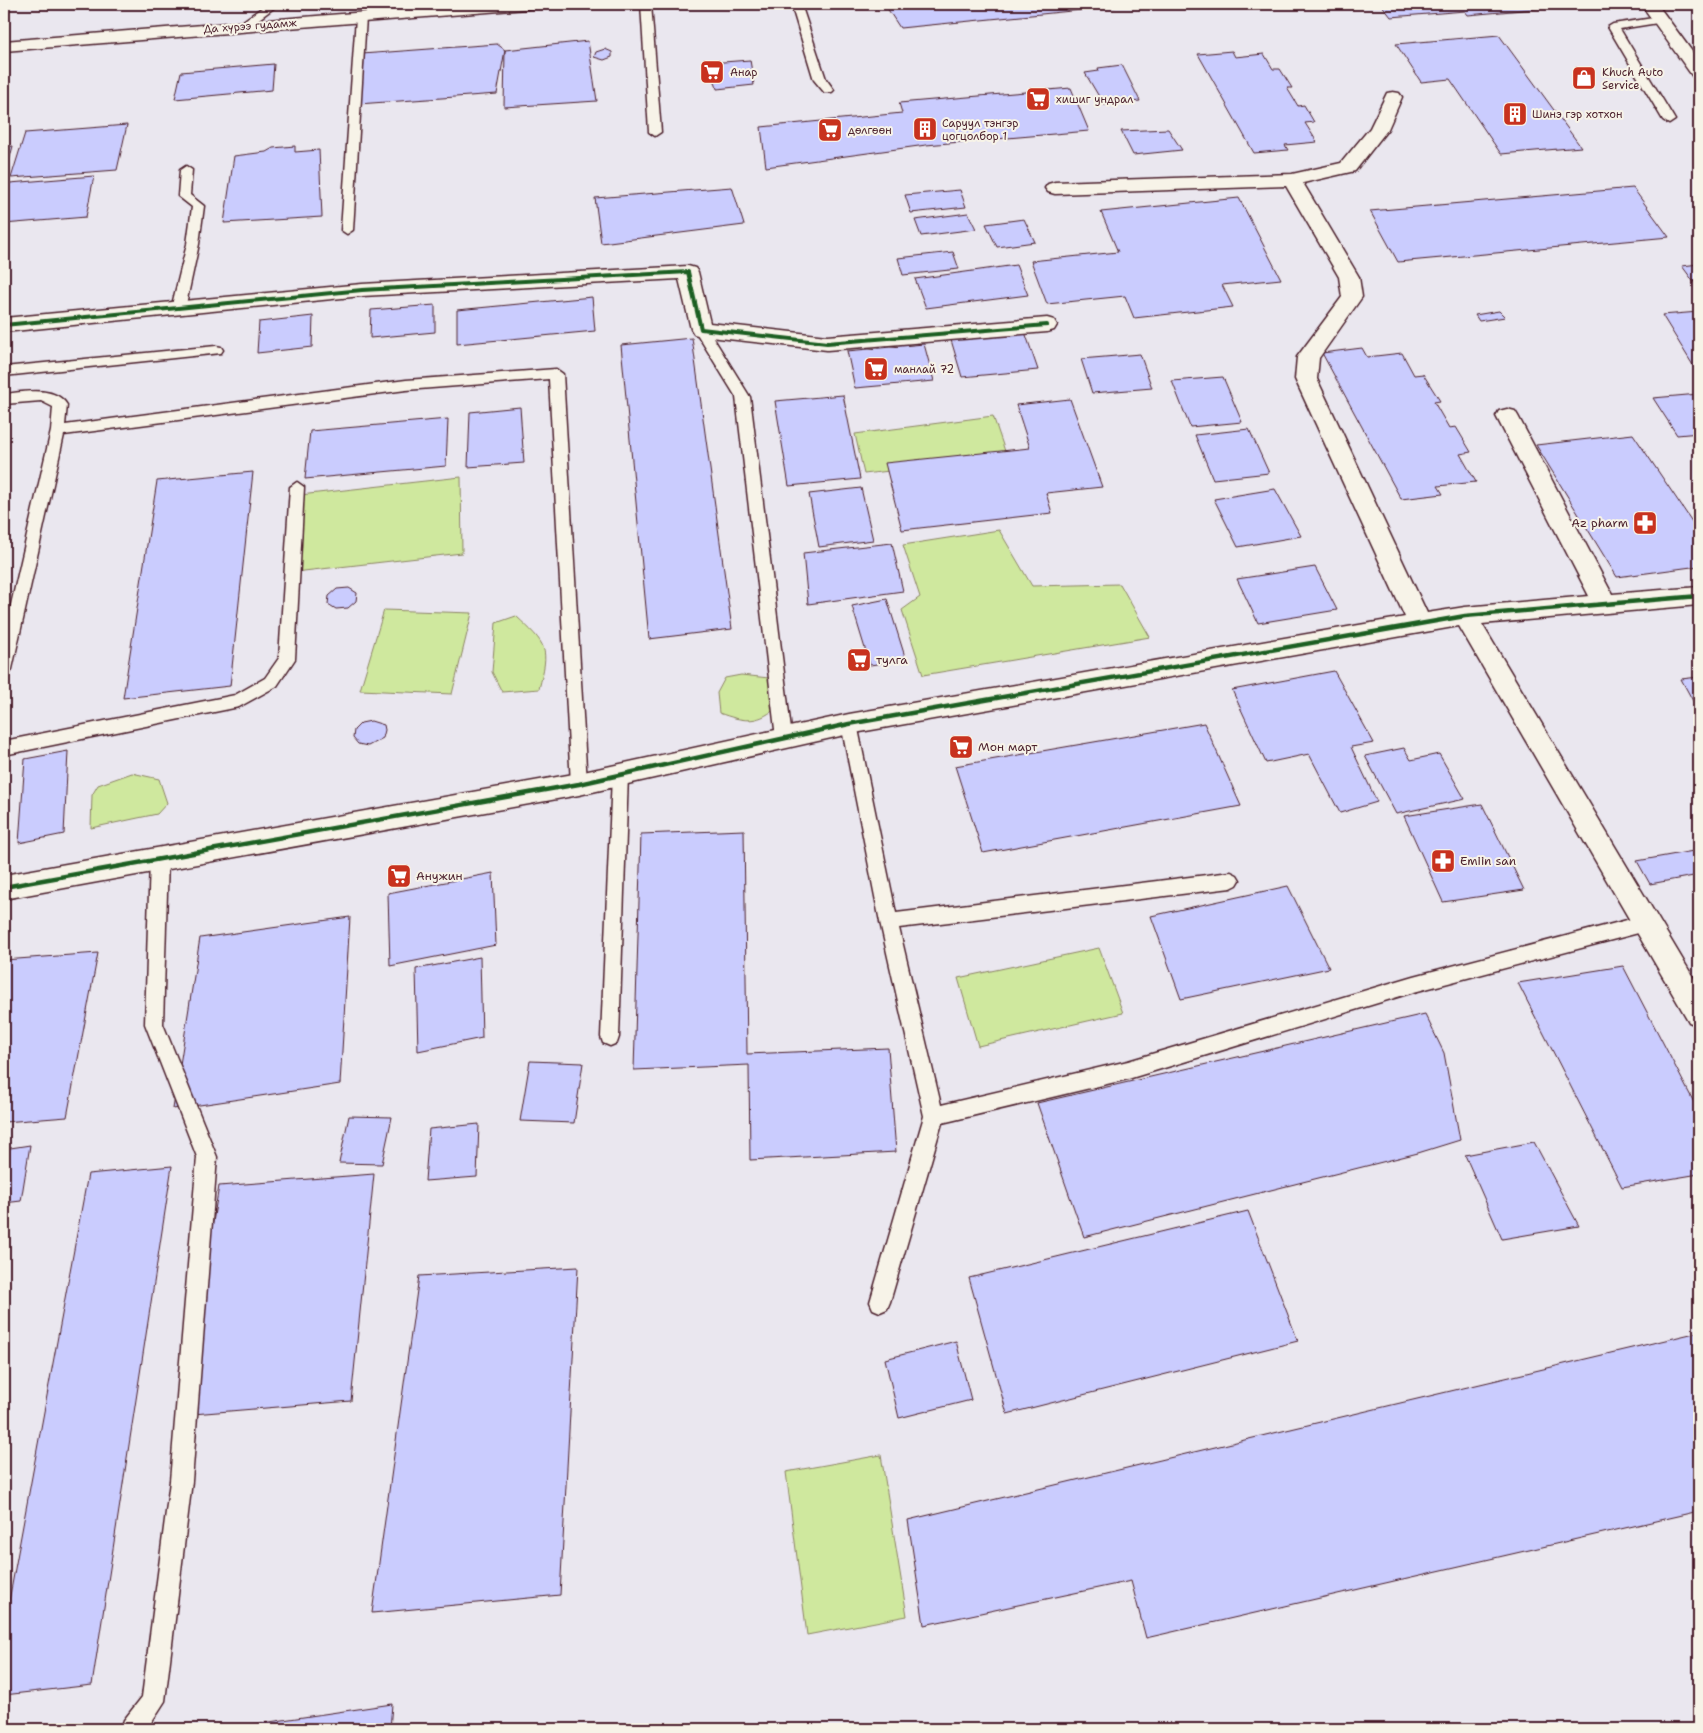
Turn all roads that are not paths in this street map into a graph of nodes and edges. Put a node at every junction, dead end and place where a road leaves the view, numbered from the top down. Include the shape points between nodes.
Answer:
1 (274, 4) edge
2 (526, 4) edge
3 (646, 4) edge
4 (796, 4) edge
5 (1649, 4) edge
6 (362, 17) junction
7 (1660, 20) junction
8 (243, 26) junction
9 (4, 46) edge
10 (1699, 73) edge
11 (828, 90) dead end
12 (1393, 97) dead end
13 (1669, 120) dead end
14 (655, 132) dead end
15 (186, 170) dead end
16 (1292, 180) junction
17 (1055, 188) dead end
18 (347, 230) dead end
19 (178, 309) junction
20 (4, 325) edge
21 (1047, 325) dead end
22 (701, 329) junction
23 (216, 350) dead end
24 (4, 372) edge
25 (4, 399) edge
26 (1507, 416) dead end
27 (58, 430) junction
28 (297, 487) dead end
29 (1699, 596) edge
30 (1605, 604) junction
31 (1465, 616) junction
32 (1420, 624) junction
33 (4, 668) edge
34 (849, 724) junction
35 (784, 738) junction
36 (4, 748) edge
37 (620, 775) junction
38 (579, 784) junction
39 (159, 859) junction
40 (1231, 880) dead end
41 (4, 888) edge
42 (889, 922) junction
43 (1646, 923) junction
44 (1699, 1013) edge
45 (610, 1037) dead end
46 (934, 1116) junction
47 (880, 1302) dead end
48 (133, 1729) edge

1 - 8 lane
2 - 6 street, Да хүрээ гудамж
3 - 14 lane
4 - 11 lane via 820,80
5 - 7 street
6 - 8 street, Да хүрээ гудамж
6 - 18 lane
7 - 10 street
7 - 13 lane via 1613,27
8 - 9 street, Да хүрээ гудамж
12 - 16 street via 1379,129 1348,167
15 - 19 lane via 184,196 198,206
16 - 17 street
16 - 32 street via 1349,277 1352,297 1308,357 1306,379
19 - 20 street
19 - 22 street via 362,290 688,272
21 - 22 street via 827,343
22 - 35 lane via 743,397
23 - 24 lane
25 - 27 lane via 54,398 60,405
26 - 30 street
27 - 33 lane
27 - 38 lane via 406,386 556,374
28 - 36 lane via 287,659 270,682 239,700
29 - 30 street
30 - 31 street
31 - 32 street
31 - 43 street
32 - 34 street
34 - 35 street
34 - 42 lane
35 - 37 street
37 - 38 street
37 - 45 lane
38 - 39 street
39 - 41 street
39 - 48 lane via 154,1024 207,1157 181,1481 153,1701
40 - 42 lane
42 - 46 lane
43 - 44 street
43 - 46 lane via 1414,984 1128,1070
46 - 47 lane

